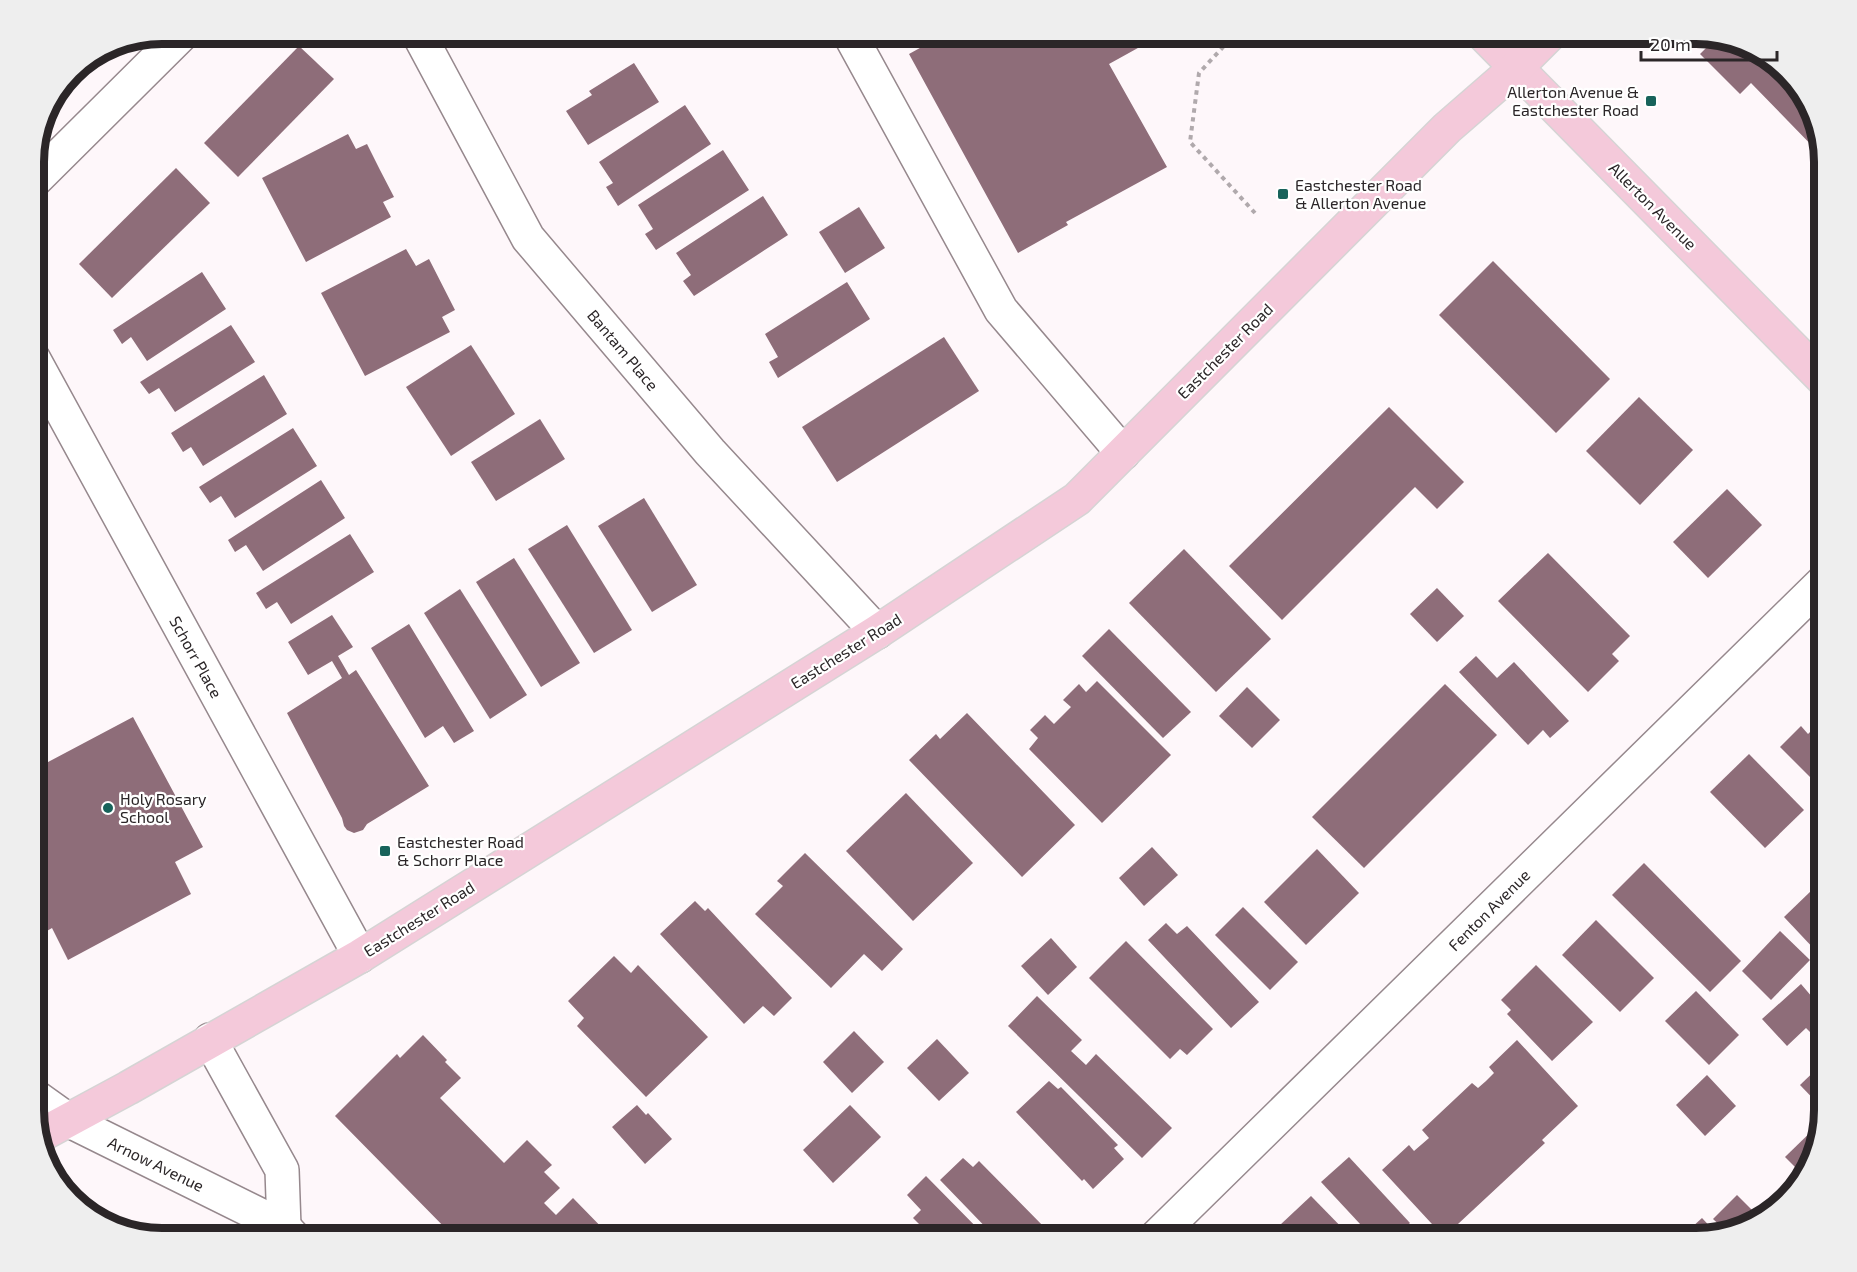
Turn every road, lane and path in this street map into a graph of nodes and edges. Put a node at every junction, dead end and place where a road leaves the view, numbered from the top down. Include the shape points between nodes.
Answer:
1 (172, 44) edge
2 (424, 44) edge
3 (855, 44) edge
4 (1226, 44) edge
5 (1493, 44) edge
6 (1540, 44) edge
7 (1516, 68) junction
8 (44, 171) edge
9 (1255, 213) dead end
10 (1814, 370) edge
11 (44, 378) edge
12 (1123, 453) junction
13 (1814, 591) edge
14 (877, 632) junction
15 (360, 956) junction
16 (210, 1040) junction
17 (44, 1103) edge
18 (68, 1120) junction
19 (46, 1132) edge
20 (270, 1228) edge
21 (283, 1228) edge
22 (1165, 1228) edge

1 - 8 street
2 - 14 street, Bantam Place via 528,238 710,452
3 - 12 street via 1001,310
4 - 9 path via 1199,73 1190,142
5 - 7 main road, Allerton Avenue
6 - 7 main road, Eastchester Road
7 - 10 main road, Allerton Avenue
7 - 12 main road, Eastchester Road via 1447,128
11 - 15 street, Schorr Place
12 - 14 main road, Eastchester Road via 1077,499
13 - 22 street, Fenton Avenue
14 - 15 main road, Eastchester Road
15 - 16 main road, Eastchester Road
16 - 18 main road, Eastchester Road
16 - 21 street, Arnow Avenue via 282,1170
17 - 18 street, Arnow Avenue
18 - 19 main road, Eastchester Road
18 - 20 street, Arnow Avenue

